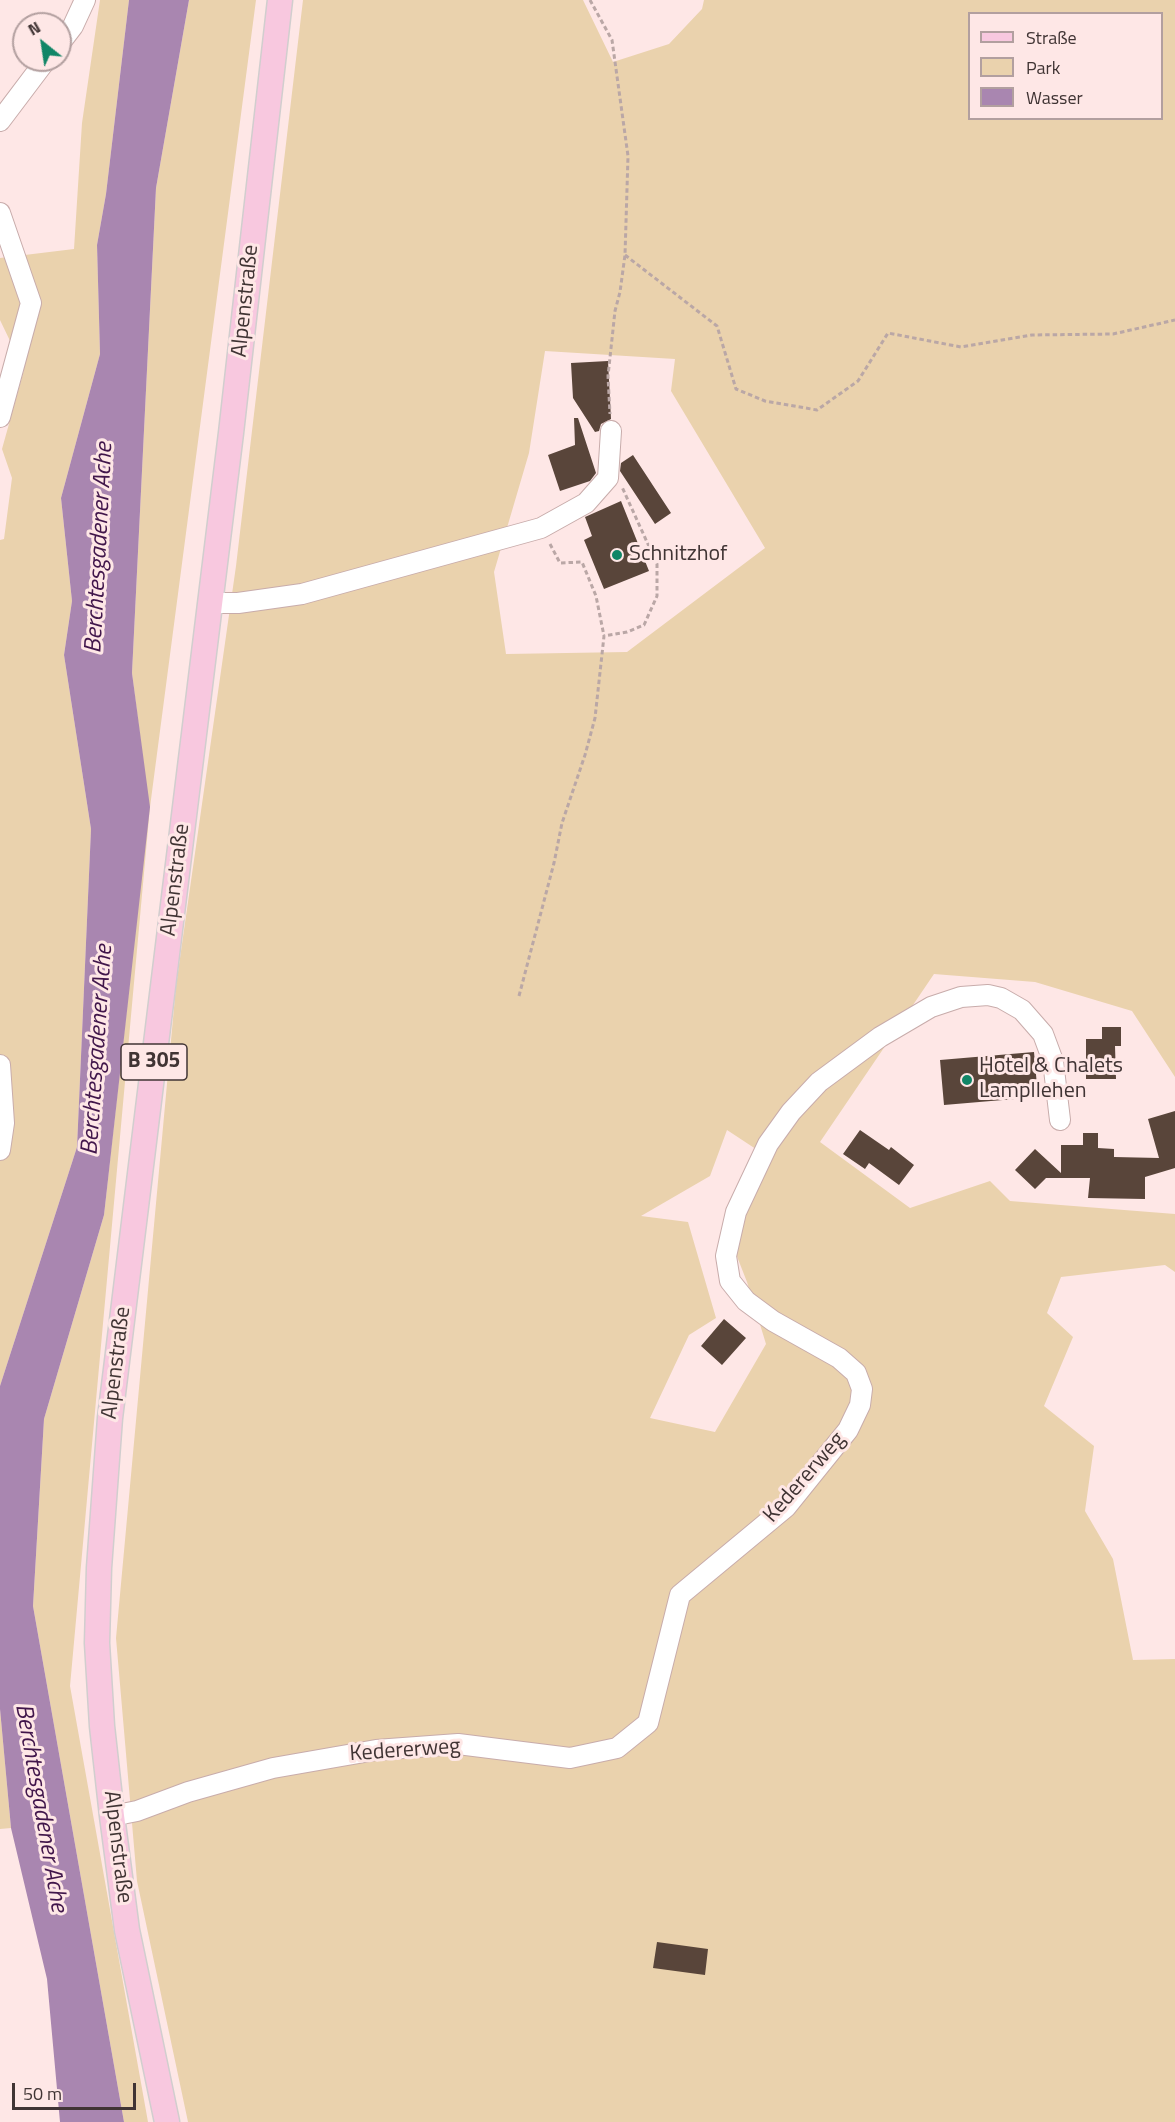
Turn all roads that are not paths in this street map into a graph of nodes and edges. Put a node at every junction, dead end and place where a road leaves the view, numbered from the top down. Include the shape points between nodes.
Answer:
1 (85, 0) edge
2 (280, 0) edge
3 (72, 27) edge
4 (37, 72) edge
5 (0, 122) edge
6 (0, 213) edge
7 (0, 417) edge
8 (611, 431) road end
9 (210, 603) junction
10 (0, 1065) edge
11 (1060, 1120) dead end
12 (0, 1150) edge
13 (112, 1816) junction
14 (167, 2122) edge

1 - 3 street
2 - 9 main road, Alpenstraße / B 305
4 - 5 street
6 - 7 street via 30,303
8 - 9 street via 608,477 586,503 541,528 302,594
9 - 13 main road, Alpenstraße / B 305 via 110,1418 97,1643
10 - 12 street via 4,1123
11 - 13 street, Kedererweg via 1053,1061 1043,1034 1022,1010 988,995 961,997 931,1007 880,1037 819,1082 790,1112 768,1144 736,1212 726,1256 730,1281 746,1301 773,1321 839,1358 856,1372 862,1389 860,1405 848,1430 786,1507 680,1596 648,1723 617,1748 570,1758 458,1744 376,1750 273,1768
13 - 14 main road, Alpenstraße / B 305 via 127,1930

